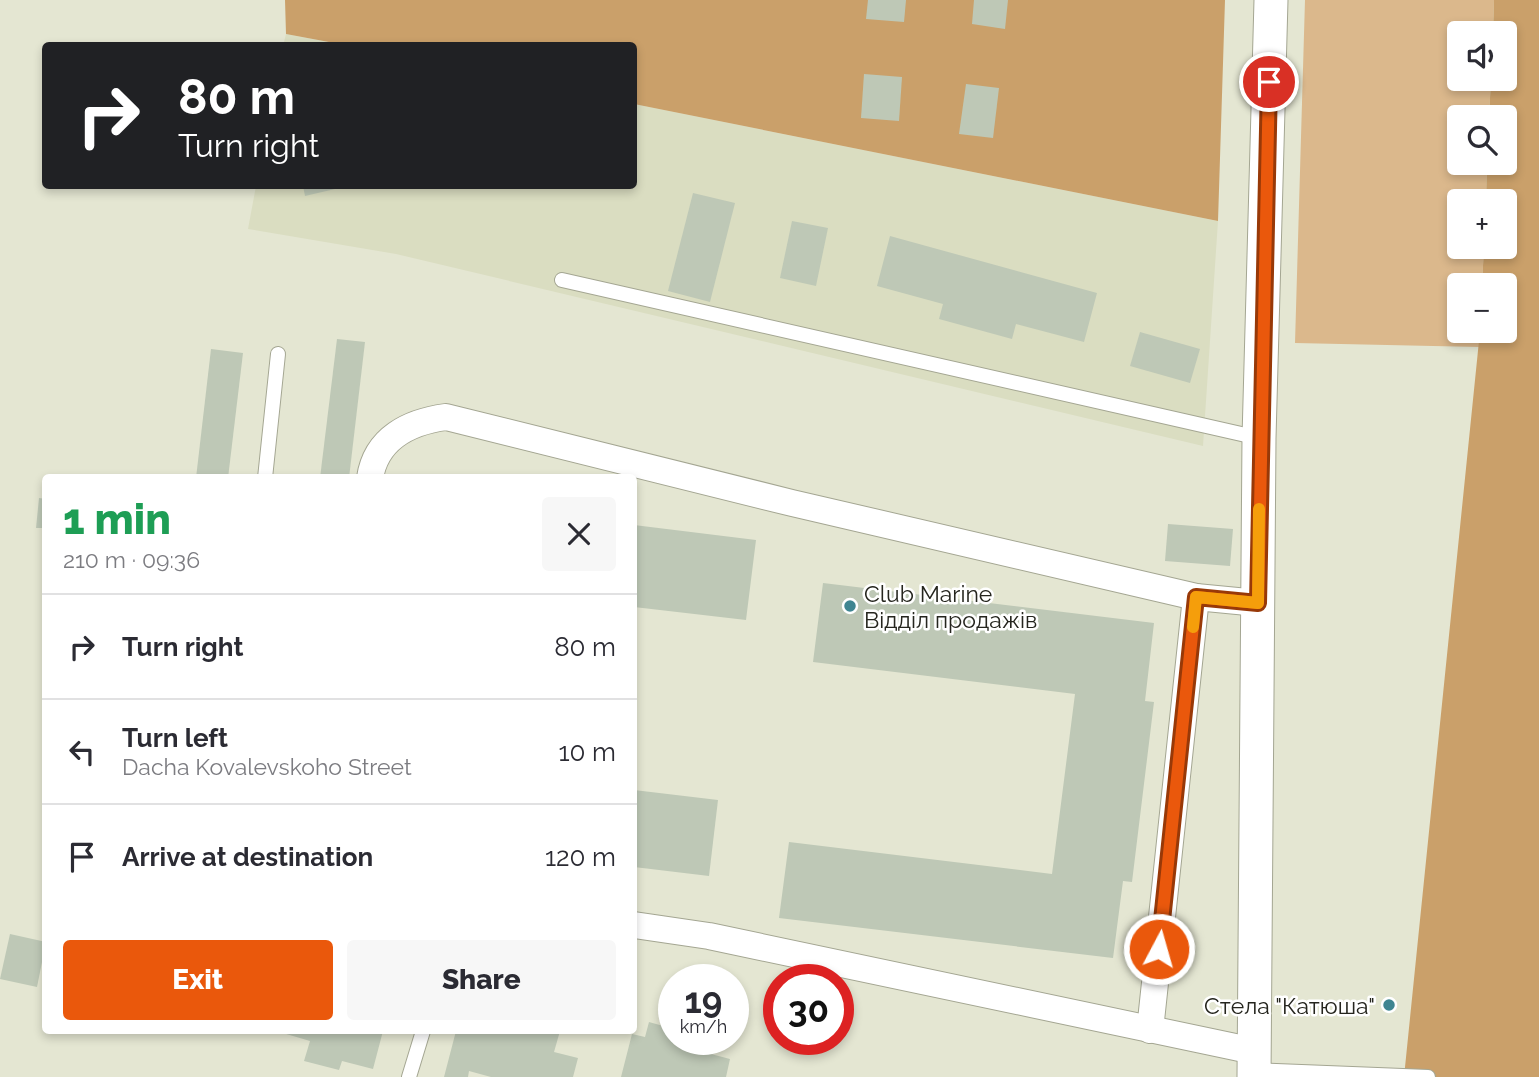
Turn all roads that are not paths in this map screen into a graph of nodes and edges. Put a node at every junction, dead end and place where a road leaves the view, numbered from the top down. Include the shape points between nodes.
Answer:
1 (1272, 0) edge
2 (562, 280) dead end
3 (278, 354) dead end
4 (1259, 438) junction
5 (265, 474) edge
6 (371, 474) edge
7 (1196, 597) junction
8 (1258, 603) junction
9 (637, 925) edge
10 (1150, 1030) junction
11 (422, 1034) edge
12 (1254, 1066) edge
13 (409, 1077) edge
14 (1429, 1077) edge

1 - 4 street
2 - 4 lane
3 - 5 lane
4 - 8 street
6 - 7 street via 373,460 389,439 404,428 446,417
7 - 8 street
7 - 10 street
8 - 12 street
9 - 10 street via 709,936
10 - 12 street
11 - 13 lane
12 - 14 lane

